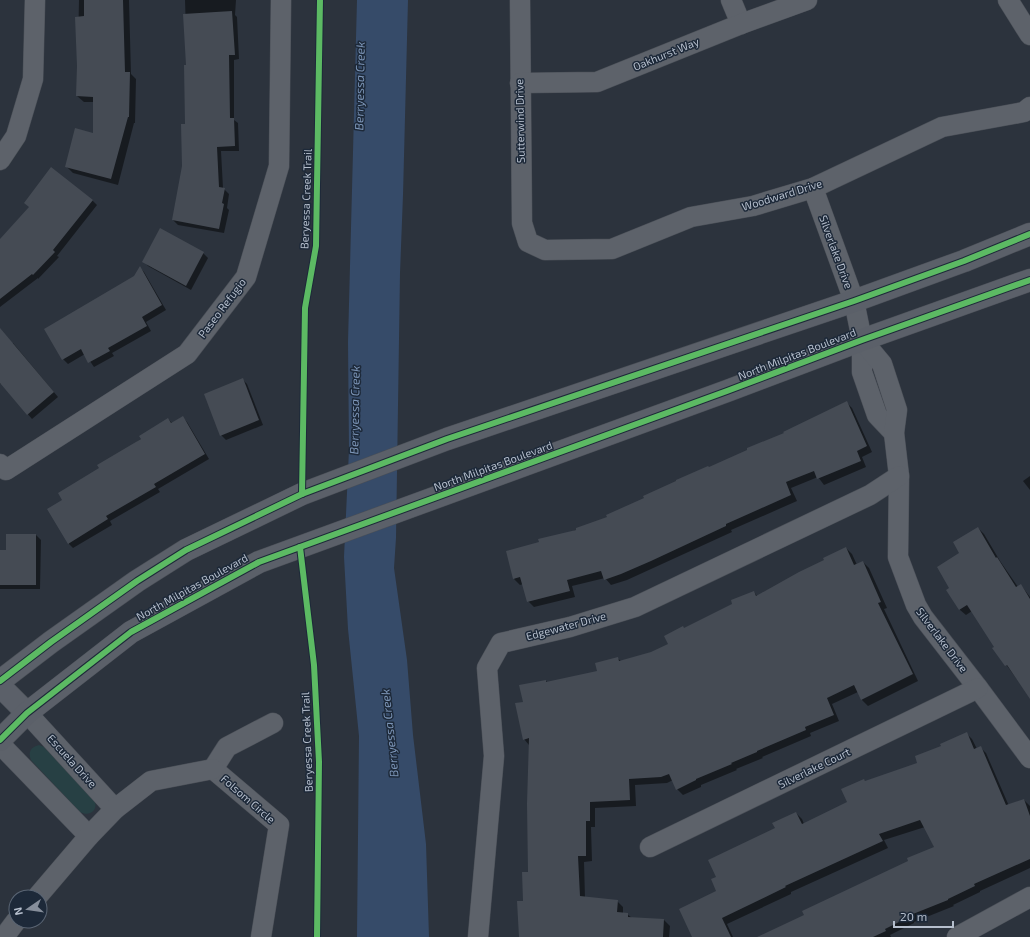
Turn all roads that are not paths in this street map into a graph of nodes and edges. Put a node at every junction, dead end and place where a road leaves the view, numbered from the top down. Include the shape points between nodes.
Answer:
1 (35, 0) edge
2 (281, 0) edge
3 (520, 0) edge
4 (731, 0) edge
5 (807, 0) edge
6 (1008, 0) edge
7 (741, 24) junction
8 (1030, 35) edge
9 (520, 83) junction
10 (1030, 107) edge
11 (0, 160) edge
12 (813, 188) junction
13 (1030, 234) edge
14 (528, 242) joint
15 (1030, 280) edge
16 (854, 301) junction
17 (862, 340) junction
18 (3, 467) edge
19 (899, 476) junction
20 (0, 681) edge
21 (0, 686) edge
22 (978, 688) junction
23 (27, 714) junction
24 (273, 723) dead end
25 (0, 740) edge
26 (0, 744) edge
27 (1030, 758) edge
28 (212, 769) junction
29 (115, 809) junction
30 (89, 836) junction
31 (650, 847) dead end
32 (44, 889) edge
33 (1030, 898) edge
34 (261, 937) edge
35 (478, 937) edge
36 (957, 937) edge

1 - 11 street via 33,79 16,136
2 - 18 street, Paseo Refugio via 279,166 246,277 186,354
3 - 9 street, Sutterwind Drive
4 - 7 street
5 - 7 street, Oakhurst Way
6 - 8 street
7 - 9 street, Oakhurst Way via 597,82
9 - 14 street, Sutterwind Drive via 522,223
10 - 12 street, Woodward Drive via 1024,112 942,127
12 - 14 street, Woodward Drive via 753,206 691,217 612,248 545,250
12 - 16 street, Silverlake Drive
13 - 16 main road
15 - 17 main road, North Milpitas Boulevard
16 - 17 street, Silverlake Drive
16 - 20 main road via 447,440 302,494 186,550 137,581
17 - 19 street, Silverlake Drive via 882,364 896,410 894,433
17 - 23 main road, North Milpitas Boulevard via 260,562 131,632
19 - 22 street, Silverlake Drive via 898,557 923,617
19 - 35 street, Edgewater Drive via 870,495 636,607 570,627 500,643 487,668 494,756
21 - 23 main road
22 - 27 street, Silverlake Drive
22 - 31 street, Silverlake Court
23 - 25 main road, North Milpitas Boulevard
23 - 29 street, Escuela Drive
24 - 28 street via 227,747
26 - 30 street
28 - 29 street, Folsom Circle via 151,781
28 - 34 street, Folsom Circle via 278,826
29 - 30 street, Folsom Circle
30 - 32 street, Folsom Circle
33 - 36 street

